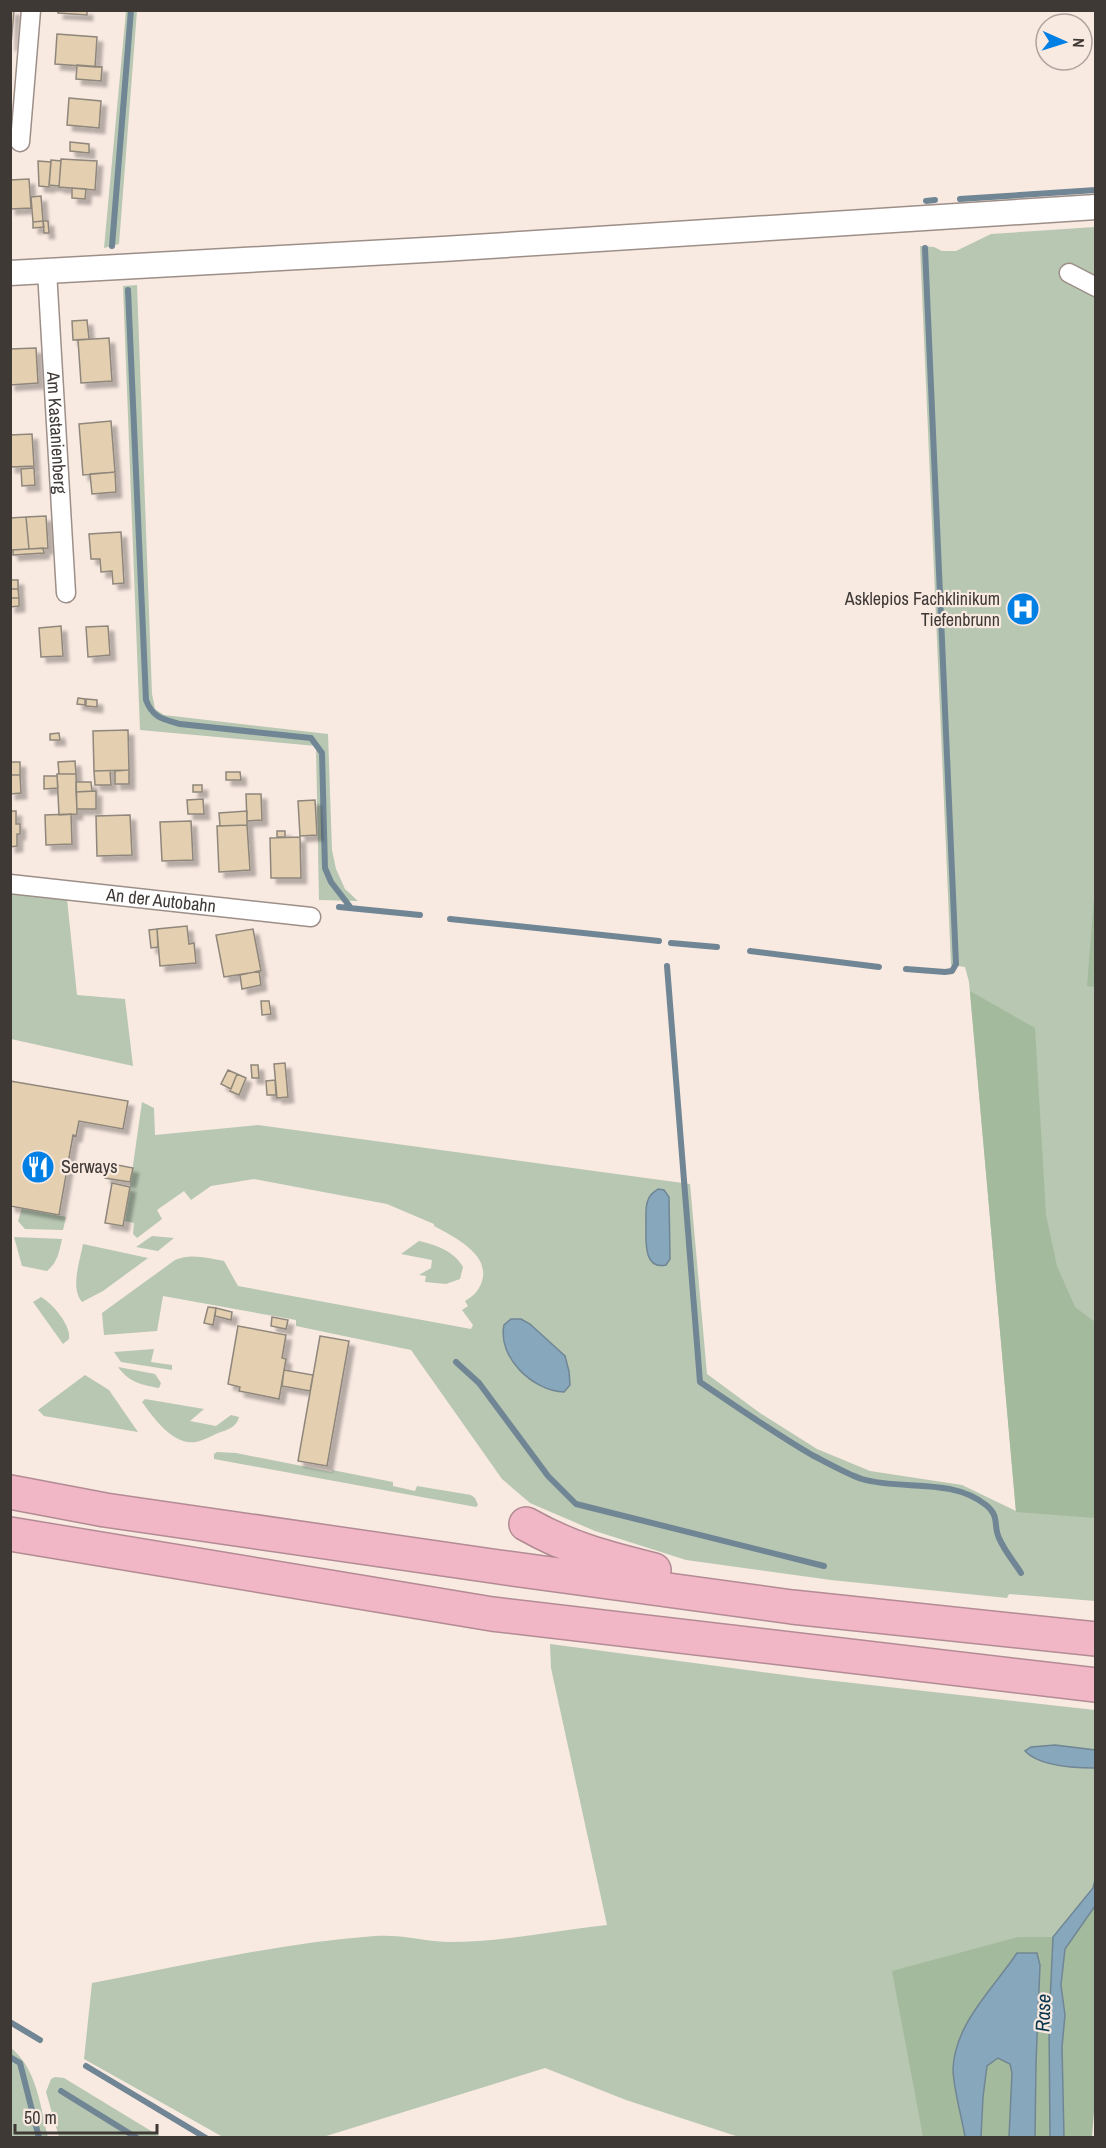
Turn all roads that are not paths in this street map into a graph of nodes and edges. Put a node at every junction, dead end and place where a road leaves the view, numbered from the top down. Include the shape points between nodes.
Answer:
1 (31, 10) edge
2 (20, 142) dead end
3 (1095, 207) edge
4 (47, 271) junction
5 (10, 273) edge
6 (1069, 273) dead end
7 (1095, 287) edge
8 (66, 593) dead end
9 (10, 884) edge
10 (311, 917) dead end
11 (10, 1492) edge
12 (526, 1524) dead end
13 (10, 1534) edge
14 (792, 1606) junction
15 (1095, 1639) edge
16 (1095, 1685) edge

1 - 2 street
3 - 4 street
4 - 5 street
4 - 8 street, Am Kastanienberg
6 - 7 street
9 - 10 street, An der Autobahn
11 - 14 highway via 140,1515
12 - 14 highway via 587,1553
13 - 16 highway via 492,1614
14 - 15 highway

